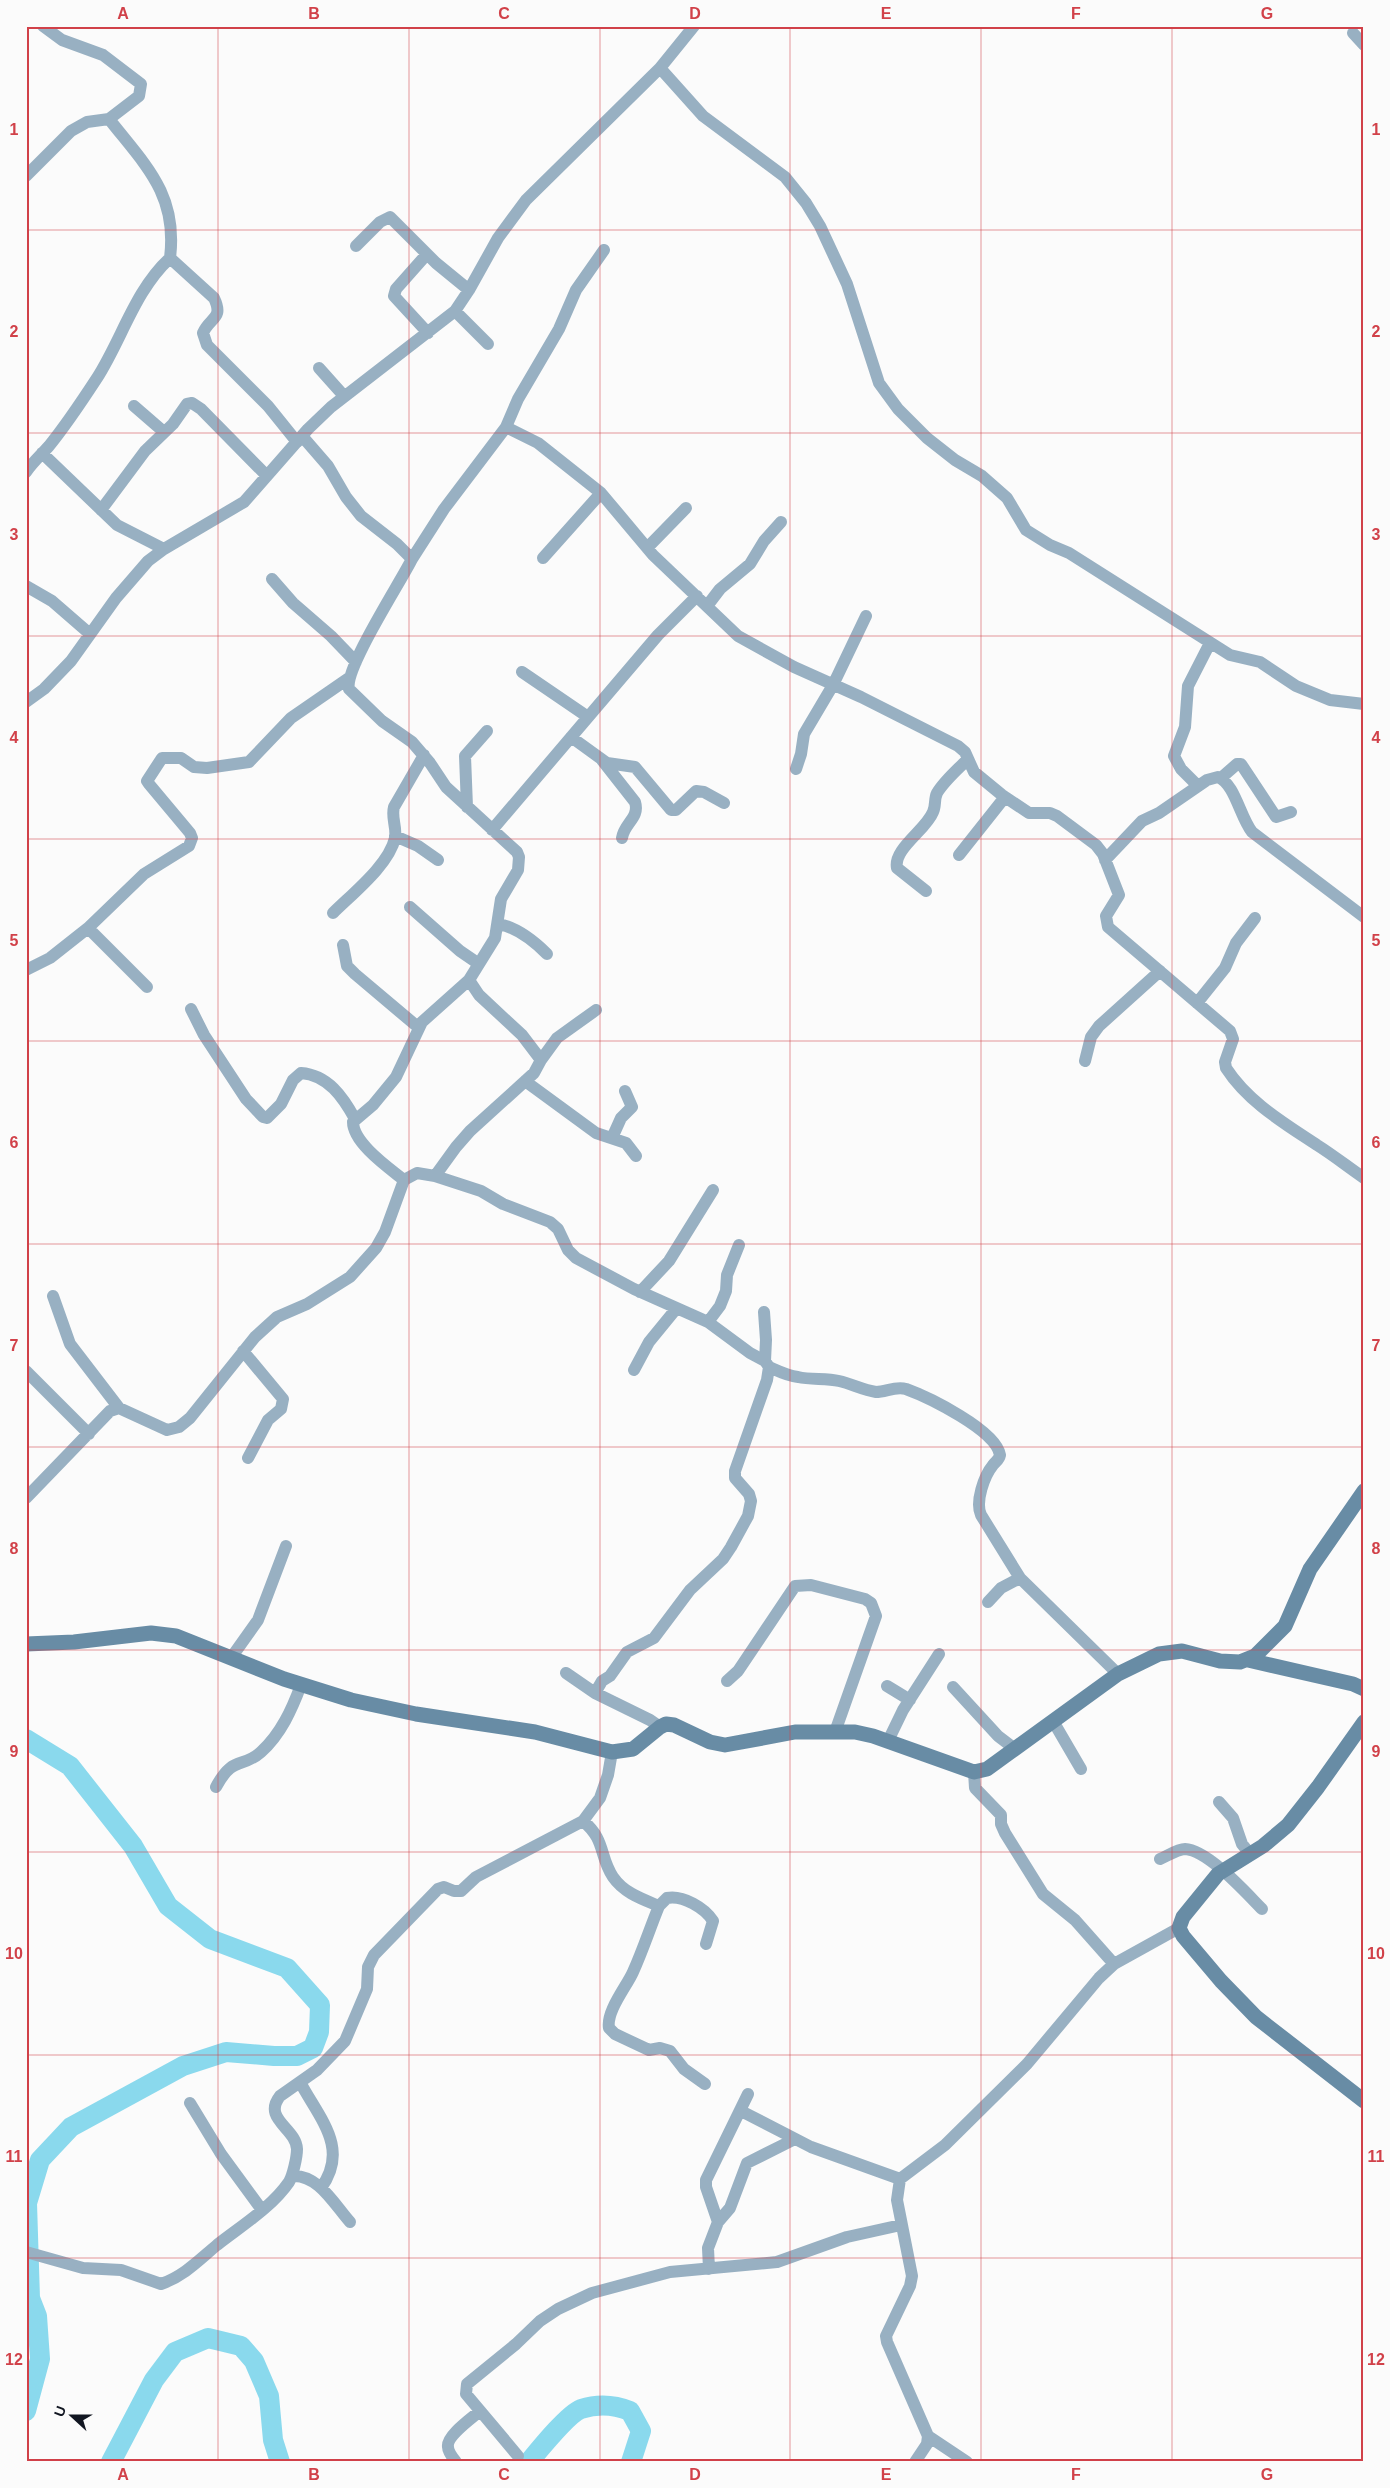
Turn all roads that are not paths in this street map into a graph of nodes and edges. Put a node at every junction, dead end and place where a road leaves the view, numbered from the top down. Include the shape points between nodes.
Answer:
1 (42, 26) edge
2 (694, 26) edge
3 (1353, 33) dead end
4 (1364, 45) edge
5 (660, 68) junction
6 (110, 119) junction
7 (26, 176) edge
8 (356, 246) dead end
9 (604, 250) dead end
10 (427, 254) junction
11 (170, 258) junction
12 (470, 290) junction
13 (455, 311) junction
14 (428, 333) junction
15 (488, 344) dead end
16 (319, 368) dead end
17 (344, 396) junction
18 (134, 406) dead end
19 (506, 427) junction
20 (164, 432) junction
21 (300, 439) junction
22 (42, 453) junction
23 (26, 472) edge
24 (267, 476) junction
25 (601, 493) junction
26 (686, 508) dead end
27 (101, 510) junction
28 (782, 522) dead end
29 (647, 548) junction
30 (164, 549) junction
31 (543, 558) dead end
32 (412, 559) junction
33 (272, 579) dead end
34 (26, 586) edge
35 (697, 596) junction
36 (707, 606) junction
37 (866, 616) dead end
38 (90, 634) junction
39 (1210, 643) junction
40 (356, 662) junction
41 (522, 672) dead end
42 (349, 678) junction
43 (832, 685) junction
44 (26, 702) edge
45 (1364, 704) edge
46 (588, 717) junction
47 (487, 731) dead end
48 (571, 737) junction
49 (424, 755) junction
50 (968, 759) junction
51 (602, 760) junction
52 (796, 769) dead end
53 (1221, 778) junction
54 (1198, 786) junction
55 (1005, 797) junction
56 (724, 803) dead end
57 (467, 807) junction
58 (1291, 812) dead end
59 (492, 830) junction
60 (395, 836) junction
61 (622, 838) dead end
62 (959, 855) dead end
63 (438, 860) dead end
64 (1106, 860) junction
65 (926, 891) dead end
66 (410, 908) dead end
67 (333, 913) dead end
68 (1364, 917) edge
69 (1255, 918) dead end
70 (499, 924) junction
71 (88, 928) junction
72 (343, 945) dead end
73 (547, 954) dead end
74 (479, 964) junction
75 (26, 970) edge
76 (1160, 971) junction
77 (469, 980) junction
78 (147, 987) dead end
79 (1197, 1003) junction
80 (191, 1009) dead end
81 (596, 1010) dead end
82 (419, 1028) junction
83 (541, 1060) junction
84 (1085, 1061) dead end
85 (525, 1081) junction
86 (625, 1091) dead end
87 (355, 1119) junction
88 (612, 1138) junction
89 (636, 1156) dead end
90 (435, 1176) junction
91 (1364, 1178) edge
92 (404, 1180) junction
93 (713, 1190) dead end
94 (740, 1245) dead end
95 (640, 1292) junction
96 (53, 1296) dead end
97 (676, 1309) junction
98 (764, 1312) dead end
99 (708, 1322) junction
100 (243, 1350) junction
101 (767, 1364) junction
102 (634, 1370) dead end
103 (26, 1371) edge
104 (118, 1408) junction
105 (88, 1434) junction
106 (248, 1458) dead end
107 (1364, 1491) edge
108 (26, 1498) edge
109 (286, 1546) dead end
110 (1020, 1578) junction
111 (988, 1602) dead end
112 (26, 1644) edge
113 (939, 1654) dead end
114 (231, 1658) junction
115 (1248, 1660) junction
116 (566, 1673) dead end
117 (1118, 1674) junction
118 (727, 1681) dead end
119 (301, 1684) junction
120 (887, 1686) dead end
121 (953, 1687) dead end
122 (1364, 1689) edge
123 (595, 1693) junction
124 (910, 1700) junction
125 (1053, 1721) junction
126 (1364, 1722) edge
127 (660, 1727) junction
128 (835, 1732) junction
129 (888, 1741) junction
130 (1014, 1749) junction
131 (612, 1752) junction
132 (1081, 1769) dead end
133 (974, 1772) junction
134 (216, 1787) dead end
135 (1218, 1802) dead end
136 (582, 1821) junction
137 (1250, 1854) junction
138 (1160, 1859) dead end
139 (1223, 1870) junction
140 (658, 1906) junction
141 (1262, 1909) dead end
142 (1179, 1928) junction
143 (706, 1944) dead end
144 (1114, 1964) junction
145 (300, 2082) junction
146 (705, 2084) dead end
147 (748, 2094) dead end
148 (1364, 2102) edge
149 (190, 2103) dead end
150 (742, 2111) junction
151 (794, 2139) junction
152 (292, 2176) junction
153 (900, 2179) junction
154 (321, 2188) junction
155 (262, 2210) junction
156 (350, 2222) dead end
157 (718, 2222) junction
158 (901, 2225) junction
159 (26, 2252) edge
160 (709, 2269) junction
161 (480, 2411) junction
162 (928, 2436) junction
163 (518, 2456) dead end
164 (456, 2462) edge
165 (915, 2462) edge
166 (967, 2462) edge

1 - 6 street via 62,40 103,55 141,84 139,96
2 - 5 street
3 - 4 street
5 - 12 street via 526,200 498,238
5 - 39 street via 703,116 784,177 806,203 846,284 879,383 898,409 927,438 982,476 1007,498 1026,530 1069,553
6 - 7 street via 87,122 71,130
6 - 11 street via 162,189 168,209
8 - 10 street via 380,222 390,217
9 - 19 street via 576,290 559,329 518,399
10 - 12 street
10 - 14 street via 396,289 394,296
11 - 21 street via 218,305 217,313 203,333 207,345
11 - 22 street via 136,301 121,336 96,379
12 - 13 street
13 - 14 street
13 - 15 street
14 - 17 street
16 - 17 street
17 - 21 street
18 - 20 street
19 - 25 street via 538,443
19 - 32 street via 444,509
20 - 24 street via 187,404 196,405
20 - 27 street via 145,451
21 - 24 street
21 - 32 street via 328,466 346,498 361,516
22 - 23 street
22 - 27 street
24 - 30 street via 244,502
25 - 29 street
25 - 31 street
26 - 29 street
27 - 30 street via 117,526
28 - 36 street via 764,540 750,564 720,589
29 - 35 street
30 - 38 street via 132,579
32 - 40 street
33 - 40 street via 292,603
34 - 38 street via 52,601
35 - 36 street
35 - 46 street via 658,634
36 - 43 street via 738,636
37 - 43 street
38 - 44 street via 58,675
39 - 45 street via 1230,655 1260,662 1296,686 1330,700
39 - 54 street via 1188,686 1185,727 1174,756 1181,769
40 - 42 street
41 - 46 street
42 - 49 street via 349,689 362,703
42 - 71 street via 291,718 249,762 207,768 194,767 181,758 162,758 147,781 190,833 189,846 144,874
43 - 50 street via 958,746
43 - 52 street via 804,734
46 - 48 street
47 - 57 street via 465,756
48 - 51 street
48 - 59 street
49 - 57 street via 440,780
49 - 60 street via 394,807
50 - 55 street via 974,772
50 - 65 street via 937,794 934,812 902,850 896,863 897,868
51 - 56 street via 635,767 671,810 676,810 690,795 699,791
51 - 61 street via 636,802 633,819 623,831
53 - 54 street via 1214,776
53 - 58 street via 1241,764 1276,817
53 - 68 street via 1228,784 1244,822 1252,832
54 - 64 street via 1142,821
55 - 62 street
55 - 64 street via 1029,812 1057,816 1092,841
57 - 59 street
59 - 70 street via 520,857 518,870 498,908
60 - 63 street
60 - 67 street via 381,864
64 - 76 street via 1119,894 1106,916 1108,927
66 - 74 street
69 - 79 street via 1236,943 1225,968
70 - 73 street via 517,930
70 - 74 street via 495,938
71 - 75 street via 50,958
71 - 78 street
72 - 82 street via 347,966
74 - 77 street
76 - 79 street
76 - 84 street via 1100,1026 1091,1037
77 - 82 street via 429,1014
77 - 83 street via 479,995 522,1035
79 - 91 street via 1232,1035 1226,1068 1252,1098 1282,1124
80 - 87 street via 246,1100 263,1118 281,1104 296,1075 301,1074 332,1085
81 - 83 street via 557,1038
82 - 87 street via 396,1076 372,1105
83 - 85 street
85 - 88 street via 596,1133
85 - 90 street via 470,1131
86 - 88 street via 632,1107 621,1118
87 - 92 street via 353,1126 363,1143 379,1161
88 - 89 street via 626,1143
90 - 92 street via 417,1173
90 - 95 street via 481,1191 503,1204 550,1222 576,1258
92 - 100 street via 385,1232 376,1248 350,1277 307,1304 277,1317
93 - 95 street via 669,1261
94 - 99 street via 727,1274 726,1291 720,1306
95 - 97 street
96 - 104 street via 70,1344
97 - 99 street
97 - 102 street via 649,1342
98 - 101 street
99 - 101 street
100 - 104 street via 190,1418 179,1427 167,1430
100 - 106 street via 283,1399 281,1409 268,1420
101 - 110 street via 798,1377 841,1381 868,1390 906,1390 979,1428 996,1445 1000,1455 984,1482 979,1510
101 - 123 street via 767,1380 735,1471 735,1478 751,1501 739,1534 723,1559 690,1590 654,1638 627,1652
103 - 105 street
104 - 105 street via 106,1414
105 - 108 street
107 - 115 street via 1310,1568 1285,1626
109 - 114 street via 258,1620
110 - 111 street via 1001,1588
110 - 117 street
112 - 114 street via 165,1634
113 - 124 street
114 - 119 street
115 - 117 street via 1220,1660 1175,1651 1159,1654
115 - 122 street
116 - 123 street
117 - 125 street
118 - 128 street via 738,1671 795,1586 811,1584 871,1603 876,1616
119 - 131 street via 351,1700 416,1714 519,1729
119 - 134 street via 287,1720 266,1747 260,1754 229,1767
120 - 124 street
121 - 130 street
123 - 127 street
124 - 129 street
125 - 130 street
125 - 132 street
126 - 137 street via 1288,1825
127 - 128 street via 674,1725 710,1742 725,1745 795,1732
127 - 131 street via 633,1749
128 - 129 street via 864,1734
129 - 133 street
130 - 133 street via 987,1769
131 - 136 street via 600,1798
133 - 144 street via 975,1788 1002,1815 1005,1833 1044,1894 1075,1920
135 - 137 street via 1233,1818 1242,1844
136 - 140 street via 597,1835 614,1879 636,1897
136 - 145 street via 479,1875 457,1892 444,1887 438,1889 374,1955 368,1967 367,1989 345,2041 317,2070
137 - 139 street
138 - 139 street via 1184,1848
139 - 141 street
139 - 142 street via 1183,1917
140 - 143 street via 667,1898 679,1897 704,1912 713,1921
140 - 146 street via 634,1972 623,1987 609,2019 610,2028 649,2050 660,2048 670,2051 684,2069
142 - 144 street
142 - 148 street via 1221,1981 1256,2017
144 - 153 street via 1027,2064 945,2145
145 - 152 street via 280,2096 274,2107 296,2144
145 - 154 street via 330,2136 334,2154 332,2170
147 - 150 street
149 - 155 street via 221,2154
150 - 151 street
150 - 157 street via 706,2180
151 - 153 street
151 - 157 street via 747,2163 730,2208
152 - 154 street via 302,2175
152 - 155 street
153 - 158 street via 897,2200
154 - 156 street
155 - 159 street via 198,2263 161,2284 121,2270 83,2268
157 - 160 street via 708,2248
158 - 160 street via 846,2237 777,2262
158 - 162 street via 912,2276 886,2342
160 - 161 street via 670,2272 625,2283 592,2292 558,2309 467,2384 466,2394
161 - 163 street
161 - 164 street via 448,2442 448,2449
162 - 165 street via 927,2444
162 - 166 street

